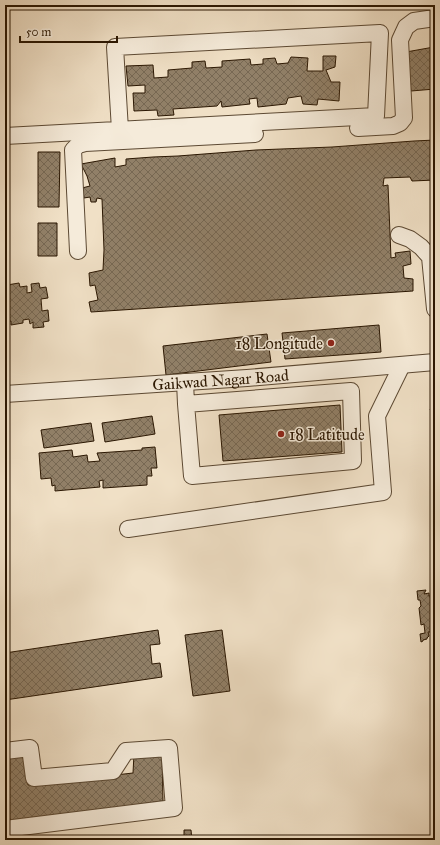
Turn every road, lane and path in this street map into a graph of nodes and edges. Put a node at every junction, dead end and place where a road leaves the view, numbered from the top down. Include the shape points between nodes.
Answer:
1 (435, 18) edge
2 (120, 130) junction
3 (5, 136) edge
4 (399, 234) dead end
5 (78, 251) dead end
6 (435, 309) edge
7 (435, 362) edge
8 (402, 365) junction
9 (185, 382) junction
10 (5, 394) edge
11 (186, 404) junction
12 (128, 529) dead end
13 (5, 751) edge
14 (5, 829) edge

1 - 5 street via 414,21 406,27 400,40 404,118 393,126 78,145 73,150
2 - 2 street via 376,116 380,33 115,47
2 - 3 street
4 - 6 street via 421,247 430,257
7 - 8 street, Gaikwad Nagar Road
8 - 9 street, Gaikwad Nagar Road
8 - 12 street via 377,416 383,492
9 - 10 street, Gaikwad Nagar Road
9 - 11 street
11 - 11 street via 192,476 353,461 351,391
13 - 14 street via 30,748 34,778 113,771 126,751 170,748 174,808

